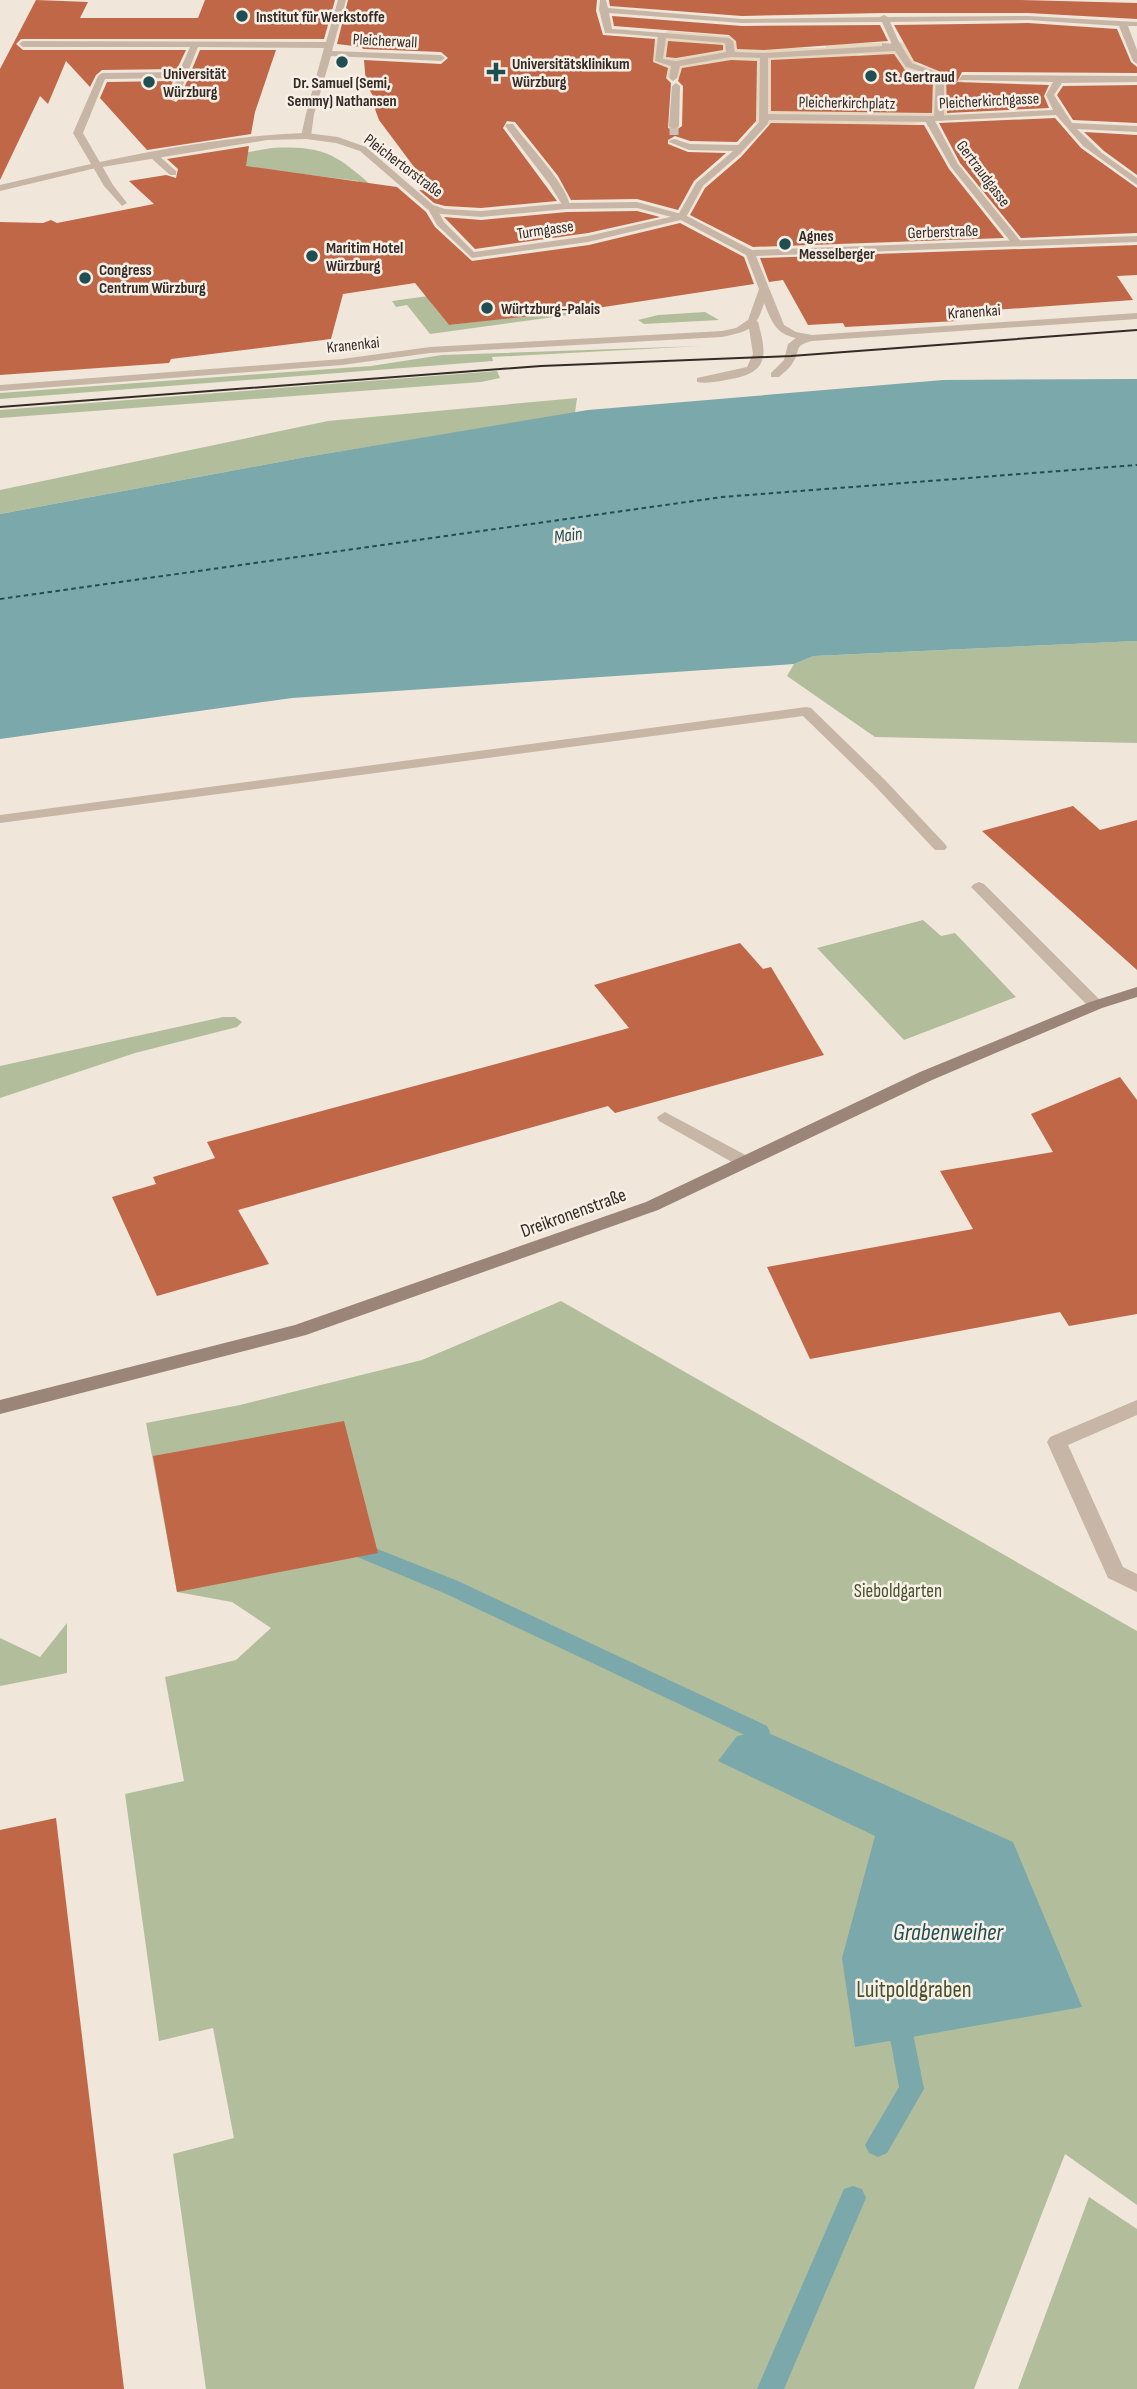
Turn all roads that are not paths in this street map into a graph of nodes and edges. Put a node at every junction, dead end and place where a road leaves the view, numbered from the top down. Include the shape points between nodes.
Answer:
1 (342, 0) edge
2 (603, 5) edge
3 (884, 17) junction
4 (1123, 24) junction
5 (1137, 24) edge
6 (662, 35) junction
7 (23, 44) dead end
8 (195, 45) junction
9 (892, 45) junction
10 (329, 49) junction
11 (731, 54) junction
12 (764, 56) junction
13 (441, 58) dead end
14 (1137, 61) edge
15 (676, 64) junction
16 (182, 75) junction
17 (962, 78) dead end
18 (1137, 79) edge
19 (1059, 80) junction
20 (174, 97) dead end
21 (1057, 112) junction
22 (934, 118) junction
23 (764, 120) junction
24 (510, 126) dead end
25 (674, 126) tunnel mouth
26 (1070, 126) junction
27 (1137, 129) edge
28 (306, 136) junction
29 (674, 142) dead end
30 (739, 150) junction
31 (154, 156) junction
32 (96, 166) junction
33 (66, 171) junction
34 (173, 173) dead end
35 (0, 177) edge
36 (1137, 182) edge
37 (0, 188) edge
38 (122, 203) dead end
39 (567, 206) junction
40 (433, 209) junction
41 (682, 217) junction
42 (1137, 239) edge
43 (1018, 244) junction
44 (750, 253) junction
45 (764, 289) junction
46 (1137, 316) edge
47 (753, 322) junction
48 (812, 338) junction
49 (775, 375) dead end
50 (701, 380) dead end
51 (0, 388) edge
52 (0, 819) edge
53 (940, 847) dead end
54 (979, 887) dead end
55 (1137, 992) edge
56 (1096, 1005) junction
57 (665, 1117) dead end
58 (746, 1162) junction
59 (0, 1407) edge
60 (1137, 1407) edge
61 (1137, 1584) edge

1 - 10 street, Pleicherwall
2 - 3 street via 742,21
2 - 6 street via 608,31
3 - 4 street via 1020,16
3 - 9 street
4 - 5 street
4 - 14 street
6 - 11 street via 729,41
6 - 15 street via 659,61
7 - 8 street
8 - 10 street
8 - 16 street
9 - 12 street
9 - 22 street via 909,65 940,75
10 - 13 street, Pleicherwall
10 - 28 street, Pleicherwall
11 - 12 street
11 - 15 street
12 - 23 street
15 - 25 street
16 - 20 street
16 - 32 street via 103,76 78,133
17 - 19 street, Pleicherkirchgasse
18 - 19 street, Pleicherkirchgasse
19 - 21 street, Pleicherkirchgasse via 1050,95
21 - 22 street, Pleicherkirchgasse
21 - 26 street
22 - 23 street, Pleicherkirchplatz
22 - 43 street, Gertraudgasse via 954,165
23 - 30 street
24 - 39 street via 558,187
26 - 27 street
26 - 36 street
28 - 31 street, Pleichertorstraße via 267,137
28 - 40 street, Pleichertorstraße via 363,149
29 - 30 street
30 - 41 street via 699,185
31 - 32 street, Pleichertorstraße
31 - 34 street
32 - 33 street, Pleichertorstraße
32 - 38 street via 105,185
33 - 35 street, Pleichertorstraße
33 - 37 street, Pleichertorstraße
39 - 40 street, Pleichertorstraße via 481,214
39 - 41 street, Pleichertorstraße via 637,205
40 - 41 street, Turmgasse via 440,223 472,255 588,239
41 - 44 street, Pleichertorstraße
42 - 43 street, Gerberstraße
43 - 44 street, Gerberstraße
44 - 45 street
45 - 47 street
45 - 48 street via 779,327
46 - 48 street, Kranenkai
47 - 50 street via 761,360 756,366
47 - 51 street, Kranenkai via 709,335 430,350 342,362
48 - 49 street via 792,346 789,361
52 - 53 street via 806,711
54 - 56 street
55 - 56 main road, Dreikronenstraße
56 - 58 main road, Dreikronenstraße via 926,1076
57 - 58 street
58 - 59 main road, Dreikronenstraße via 652,1206 363,1310
60 - 61 street via 1057,1442 1115,1572

